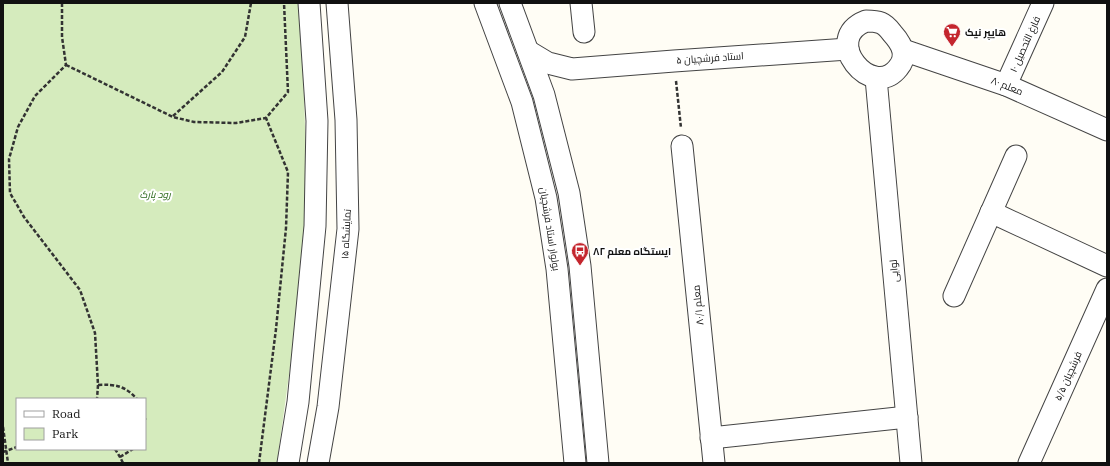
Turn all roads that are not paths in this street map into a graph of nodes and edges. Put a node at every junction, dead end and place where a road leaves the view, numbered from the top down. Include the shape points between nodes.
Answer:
1 (309, 3) edge
2 (336, 3) edge
3 (485, 3) edge
4 (510, 3) edge
5 (581, 3) edge
6 (1043, 3) edge
7 (872, 12) edge
8 (584, 32) dead end
9 (848, 49) junction
10 (903, 50) junction
11 (528, 51) junction
12 (572, 69) junction
13 (876, 78) junction
14 (1006, 85) junction
15 (544, 95) junction
16 (1107, 130) edge
17 (682, 146) road end
18 (1016, 156) dead end
19 (992, 212) junction
20 (1107, 266) edge
21 (1107, 289) edge
22 (954, 296) dead end
23 (907, 417) junction
24 (711, 438) junction
25 (288, 463) edge
26 (318, 463) edge
27 (575, 463) edge
28 (598, 463) edge
29 (714, 463) edge
30 (911, 463) edge
31 (1029, 463) edge

1 - 25 street via 317,122 315,226 298,402
2 - 26 street, نمایشگاه ۱۵ via 346,120 348,229 328,407
3 - 27 street, بولوار استاد فرشچیان via 522,102 546,198 557,269
4 - 11 street
5 - 8 street
6 - 14 street, فارغ التحصیل ۱۰
7 - 9 street via 866,21 853,28 849,34
7 - 10 street via 901,43
9 - 12 street, استاد فرشچیان ۵
9 - 13 street via 850,56 864,73
10 - 13 street via 903,58 896,72
10 - 14 street, معلم ۸۰
11 - 12 street, استاد فرشچیان ۵ via 548,63
11 - 15 street
12 - 15 street, استاد فرشچیان ۵ via 556,80
13 - 23 street, لوایی
14 - 16 street, معلم ۸۰
15 - 28 street via 569,193 580,266
17 - 24 street, معلم ۸۰/۱
18 - 19 street
19 - 20 street
19 - 22 street
21 - 31 street, فرشچیان ۵/۵
23 - 24 street
23 - 30 street, لوایی
24 - 29 street, معلم ۸۰/۱

